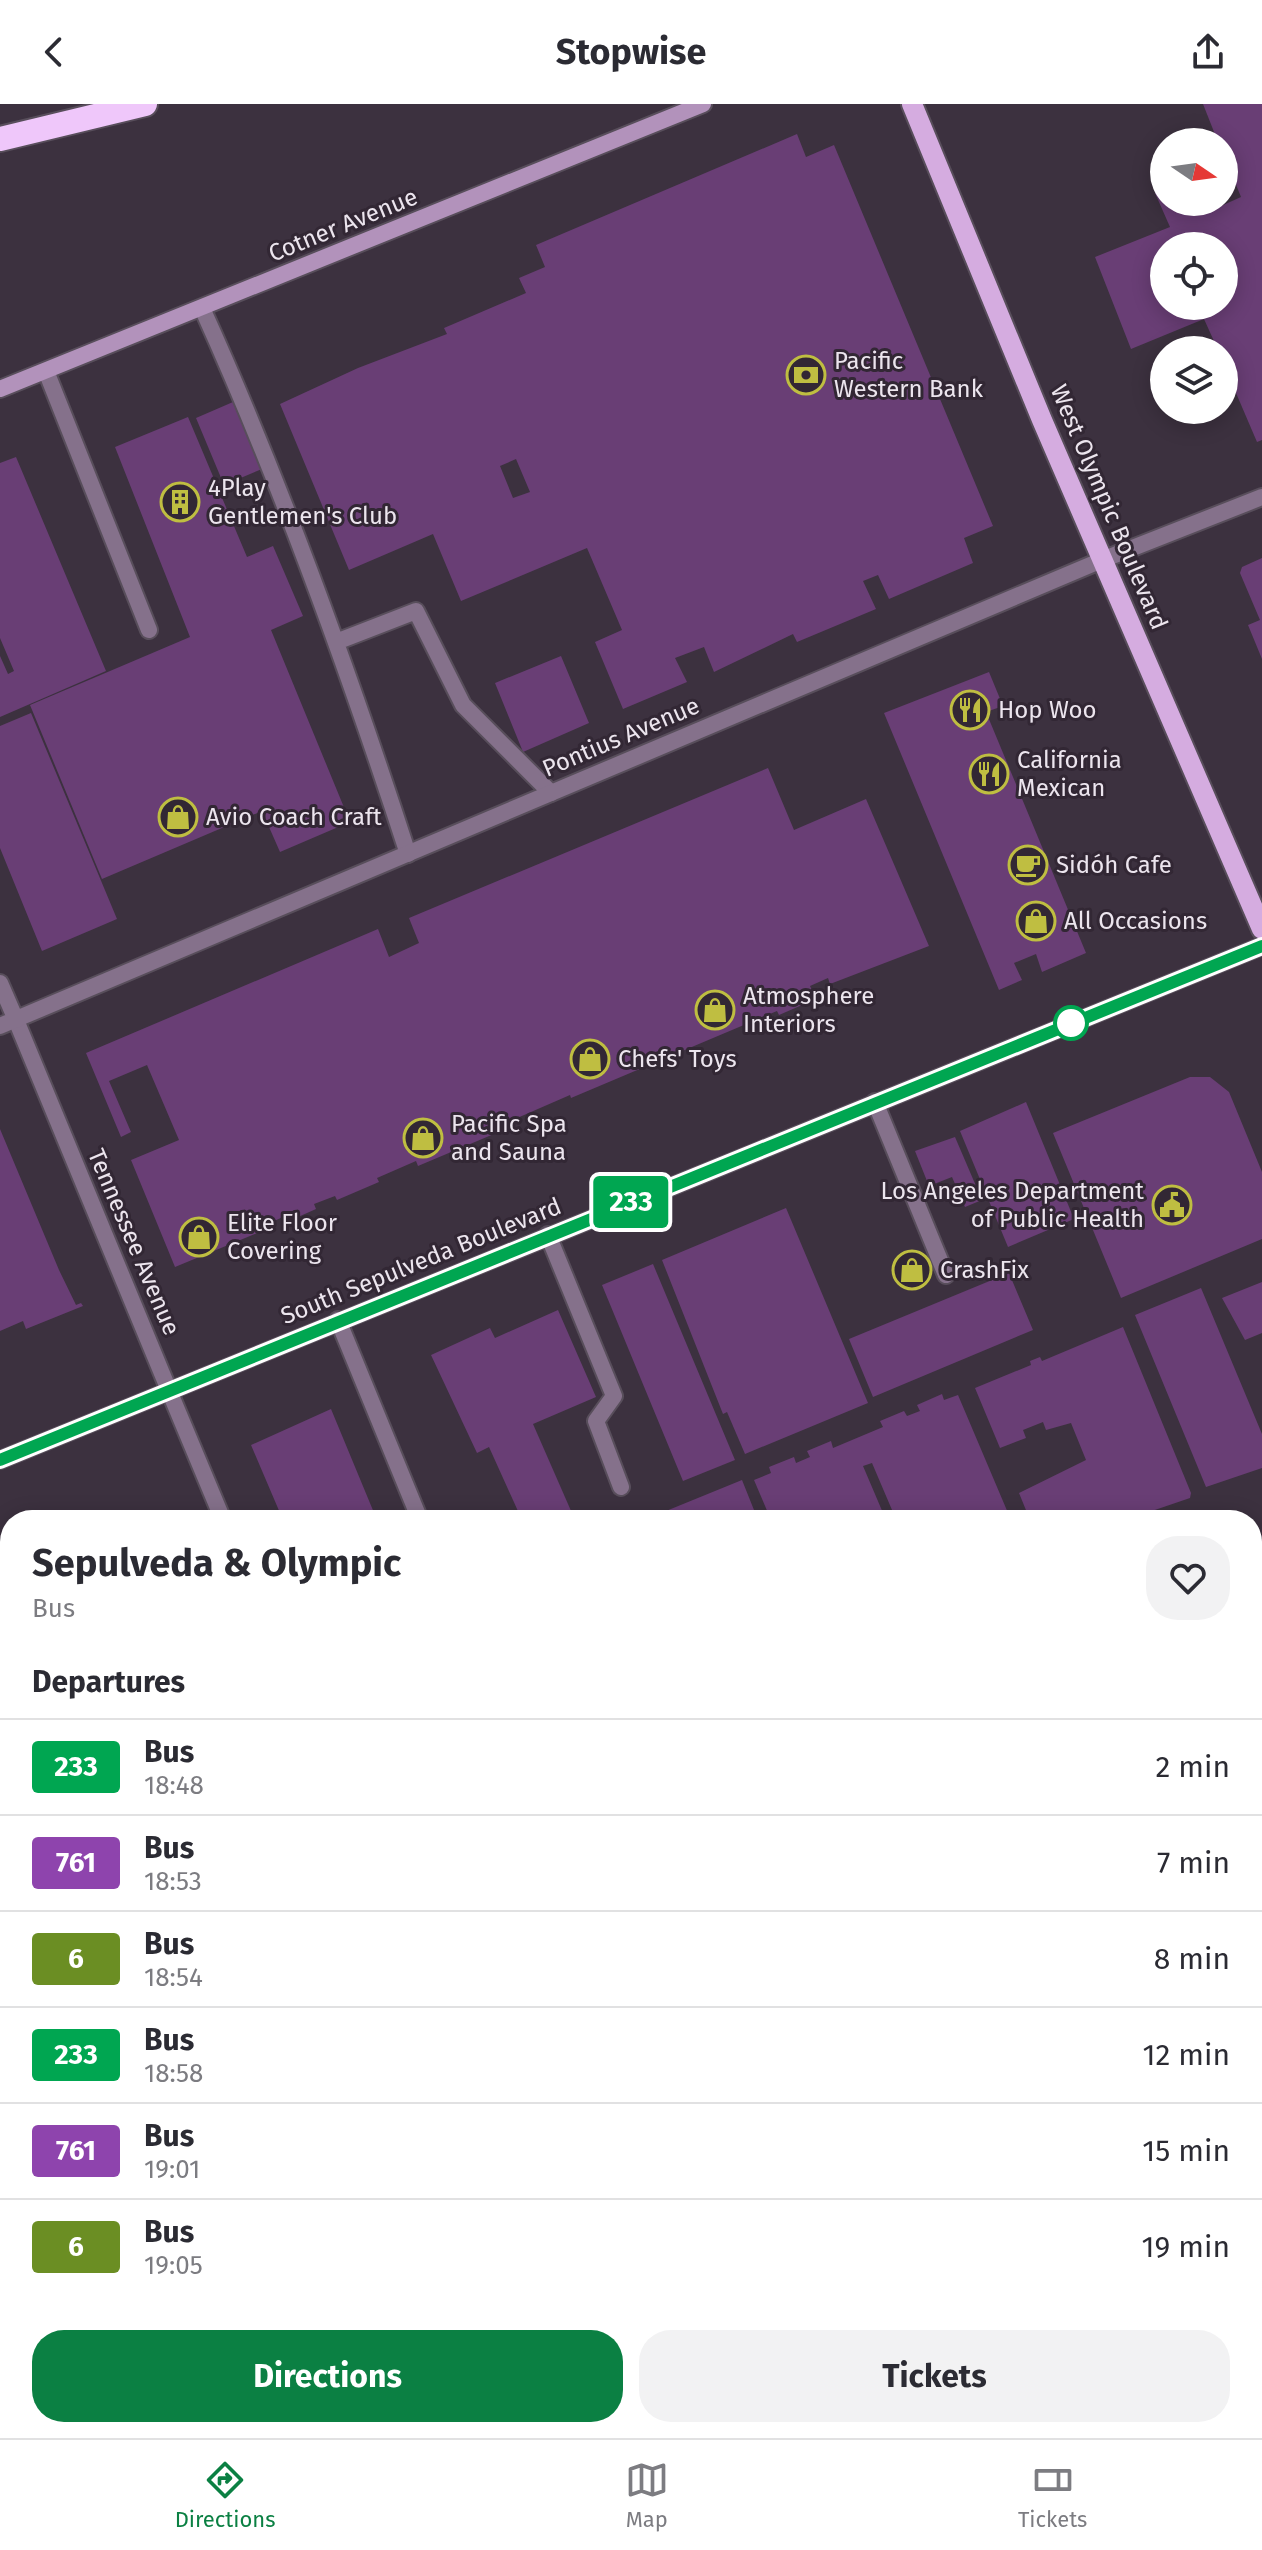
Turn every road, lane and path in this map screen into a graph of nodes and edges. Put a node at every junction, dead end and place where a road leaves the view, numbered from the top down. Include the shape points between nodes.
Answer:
1 (145, 104) edge
2 (703, 104) edge
3 (912, 104) edge
4 (0, 139) edge
5 (202, 308) junction
6 (46, 371) junction
7 (0, 389) edge
8 (1262, 497) edge
9 (1102, 560) junction
10 (149, 630) dead end
11 (336, 642) junction
12 (551, 793) junction
13 (408, 854) junction
14 (1262, 929) edge
15 (1262, 946) edge
16 (0, 983) edge
17 (8, 1023) edge
18 (875, 1102) junction
19 (548, 1235) junction
20 (946, 1275) dead end
21 (338, 1320) junction
22 (168, 1388) junction
23 (0, 1460) edge
24 (621, 1487) dead end
25 (219, 1510) edge
26 (416, 1510) edge

1 - 4 highway
2 - 5 main road, Cotner Avenue
3 - 9 main road, West Olympic Boulevard
5 - 6 main road, Cotner Avenue
5 - 11 street
6 - 7 main road, Cotner Avenue
6 - 10 street
8 - 9 street, Pontius Avenue
9 - 12 street, Pontius Avenue
9 - 14 main road, West Olympic Boulevard
11 - 12 street via 416,611 463,705
11 - 13 street
12 - 13 street, Pontius Avenue
13 - 17 street, Pontius Avenue
15 - 18 main road, South Sepulveda Boulevard
16 - 17 street, Tennessee Avenue
17 - 22 street, Tennessee Avenue
18 - 19 main road, South Sepulveda Boulevard
18 - 20 street
19 - 21 main road, South Sepulveda Boulevard
19 - 24 street via 614,1396 596,1421
21 - 22 main road, South Sepulveda Boulevard
21 - 26 street
22 - 23 main road, South Sepulveda Boulevard
22 - 25 street, Tennessee Avenue

